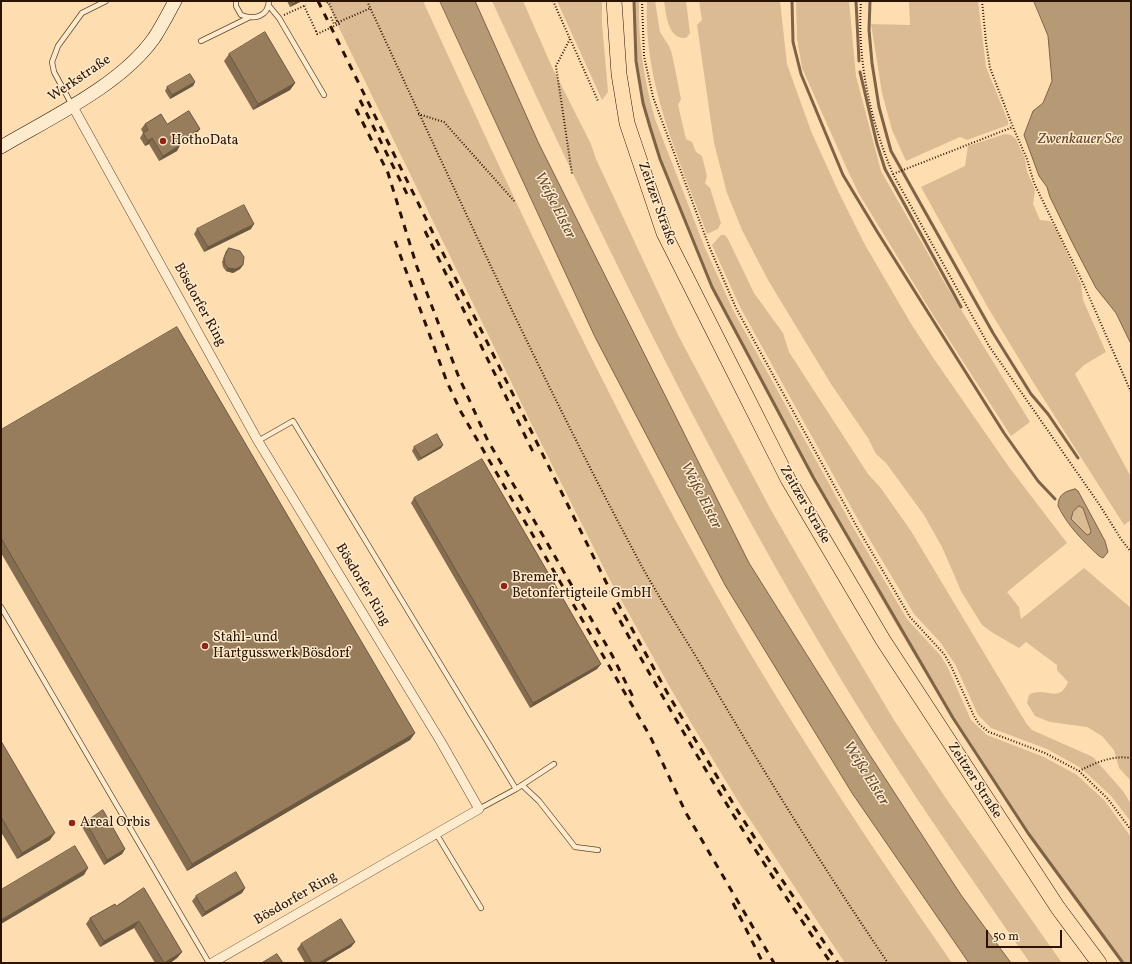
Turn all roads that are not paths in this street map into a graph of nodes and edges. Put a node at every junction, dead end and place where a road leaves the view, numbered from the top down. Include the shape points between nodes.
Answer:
1 (106, 1) edge
2 (174, 1) edge
3 (236, 1) edge
4 (614, 1) edge
5 (269, 4) edge
6 (248, 18) junction
7 (201, 41) dead end
8 (324, 95) dead end
9 (72, 105) junction
10 (1, 147) edge
11 (258, 441) junction
12 (1, 607) edge
13 (554, 764) dead end
14 (522, 785) junction
15 (516, 789) junction
16 (479, 809) junction
17 (437, 835) junction
18 (598, 850) dead end
19 (482, 908) dead end
20 (209, 963) edge
21 (212, 963) edge
22 (1099, 963) edge

1 - 9 lane via 82,13 58,46 52,62 54,72
2 - 9 main road, Werkstraße via 153,40 130,64 119,75
3 - 6 lane via 241,15
4 - 22 main road, Zeitzer Straße via 619,74 627,123 664,233 730,364 788,479 883,640 1058,908
5 - 6 lane via 262,15
5 - 8 lane
6 - 7 lane
9 - 10 main road, Werkstraße
9 - 11 street, Bösdorfer Ring
11 - 15 lane via 293,421
11 - 16 street, Bösdorfer Ring
12 - 20 lane
13 - 14 lane
14 - 15 lane
14 - 18 lane via 575,847
15 - 16 lane
16 - 17 street, Bösdorfer Ring
17 - 19 lane
17 - 21 street, Bösdorfer Ring

